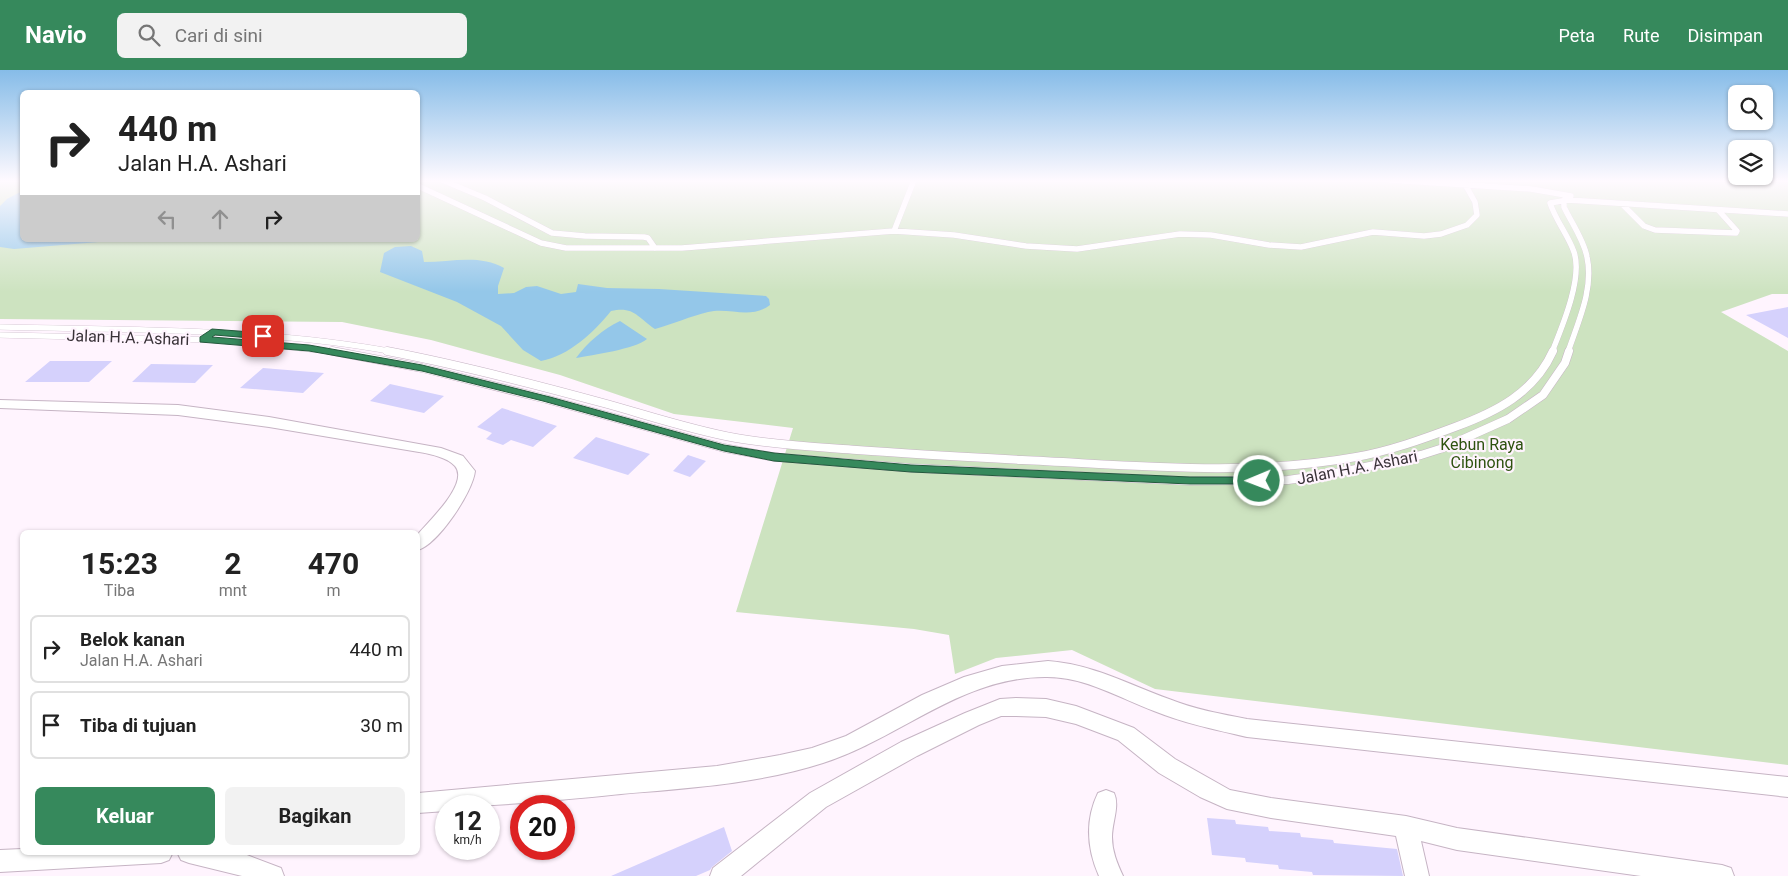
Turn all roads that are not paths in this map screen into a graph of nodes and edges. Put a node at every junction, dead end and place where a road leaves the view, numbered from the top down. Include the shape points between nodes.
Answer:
1 (486, 218) edge
2 (523, 218) edge
3 (899, 218) edge
4 (1476, 218) edge
5 (1556, 218) edge
6 (1569, 218) edge
7 (1636, 218) edge
8 (1724, 218) edge
9 (894, 231) junction
10 (655, 248) junction
11 (0, 327) edge
12 (212, 332) junction
13 (0, 335) edge
14 (204, 340) junction
15 (465, 368) junction
16 (455, 376) junction
17 (0, 404) edge
18 (732, 437) junction
19 (724, 448) junction
20 (1256, 470) junction
21 (1259, 481) junction
22 (420, 542) edge
23 (1788, 787) edge
24 (1106, 800) dead end
25 (420, 803) edge
26 (1406, 827) junction
27 (113, 855) edge
28 (202, 855) edge
29 (0, 862) edge
30 (272, 876) edge
31 (722, 876) edge
32 (1112, 876) edge
33 (1417, 876) edge
34 (1722, 876) edge

1 - 10 lane via 541,243 566,248
2 - 10 lane via 552,233 644,236
3 - 9 lane
4 - 9 lane via 1458,229 1432,236 1373,232 1302,247 1180,234 1096,247 1054,248 954,234
5 - 20 lane, Jalan H.A. Ashari via 1572,246 1577,267 1574,288 1558,337 1543,370 1530,386 1479,418 1428,439 1318,464
6 - 21 lane, Jalan H.A. Ashari via 1587,255 1587,295 1565,363 1544,395 1488,429 1421,455 1315,477
7 - 8 lane via 1644,226 1655,230 1736,233
9 - 10 lane
11 - 12 lane, Jalan H.A. Ashari
12 - 14 lane
12 - 15 lane, Jalan H.A. Ashari via 341,343
13 - 14 lane, Jalan H.A. Ashari
14 - 16 lane, Jalan H.A. Ashari via 331,351
15 - 16 lane
15 - 18 lane, Jalan H.A. Ashari
16 - 19 lane, Jalan H.A. Ashari
17 - 22 street via 178,410 269,422 436,452 463,464 468,470 468,478 463,492
18 - 19 lane
18 - 20 lane, Jalan H.A. Ashari via 791,446 959,458
19 - 21 lane, Jalan H.A. Ashari via 774,457 911,468 1190,481
20 - 21 lane
23 - 25 street via 1247,728 1165,707 1079,672 1050,669 1018,671 957,688 842,747 780,765 717,776
24 - 32 street via 1100,840 1102,857
26 - 31 street via 1271,808 1227,798 1167,766 1126,734 1106,725 1046,708 1000,708 908,749 818,800
26 - 33 street
26 - 34 street via 1457,839
27 - 29 street
28 - 30 street

